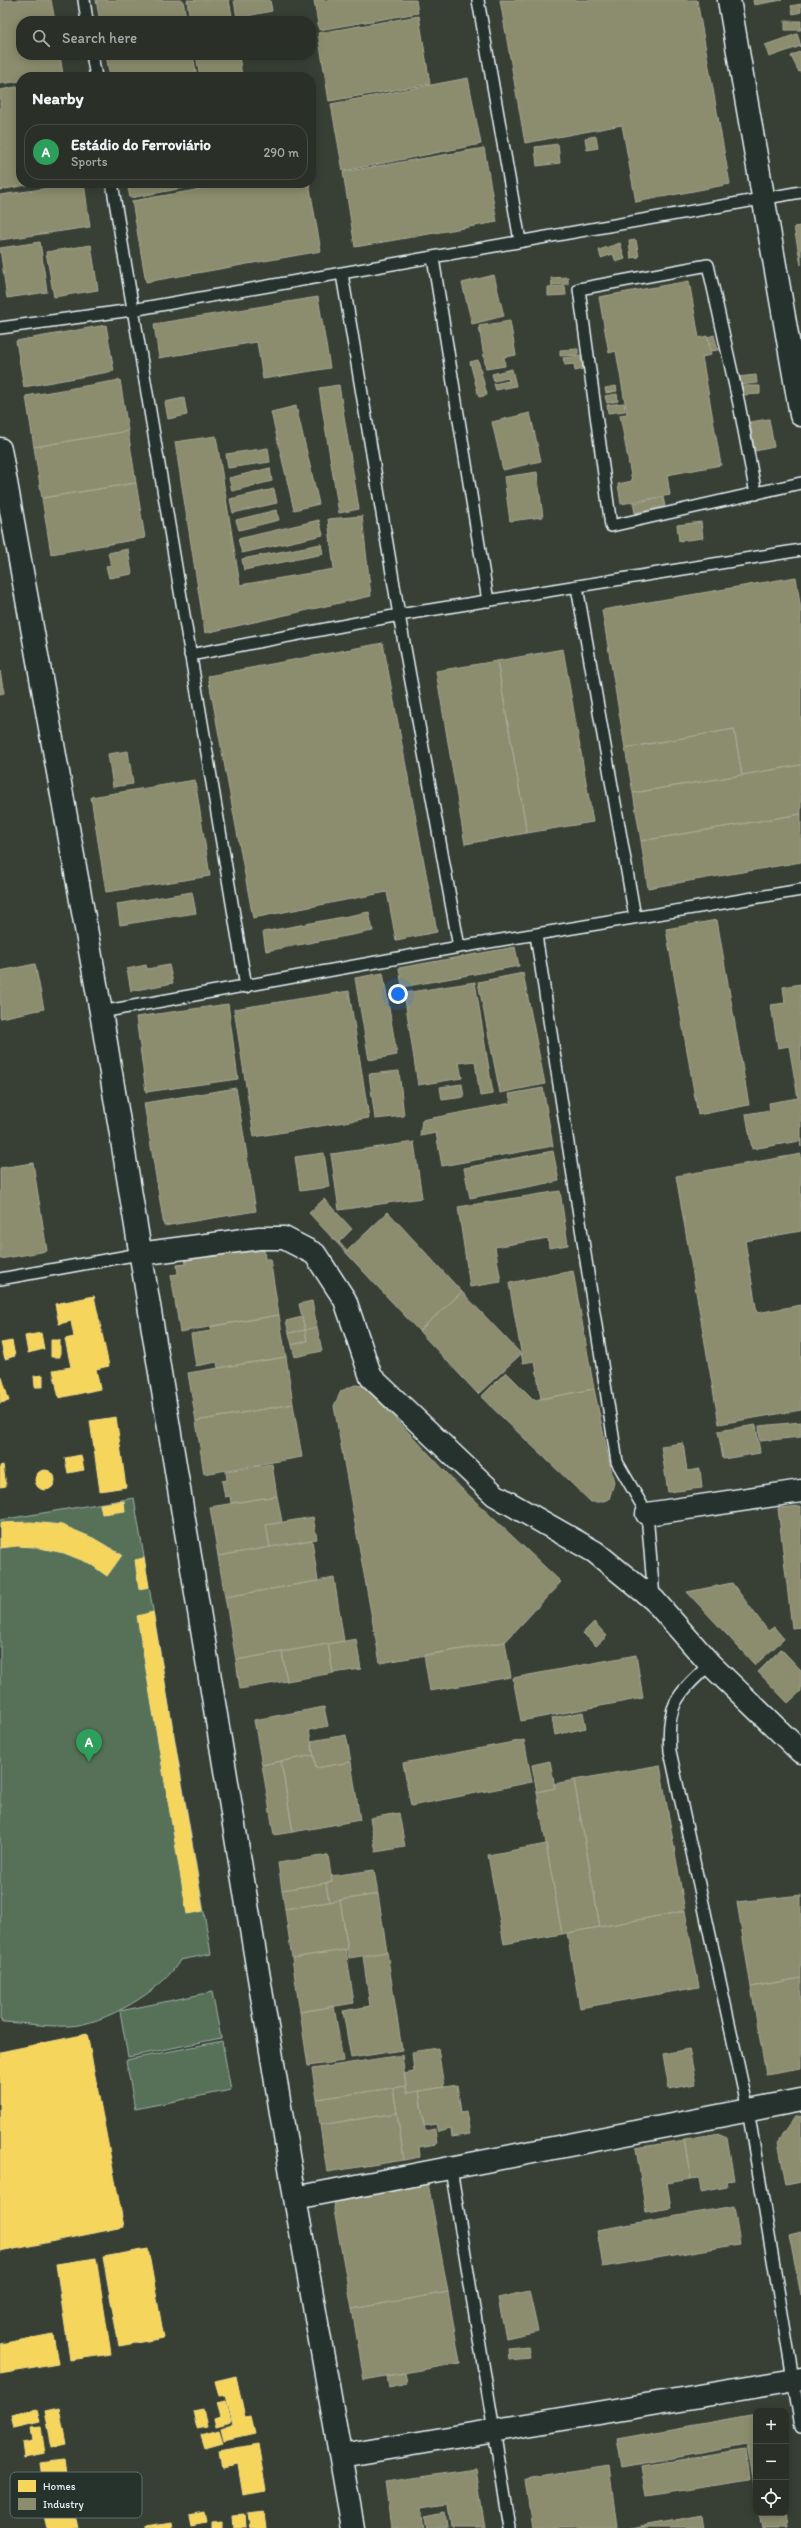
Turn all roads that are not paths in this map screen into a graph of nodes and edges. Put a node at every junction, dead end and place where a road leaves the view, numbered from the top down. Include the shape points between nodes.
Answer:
1 (84, 0) edge
2 (478, 0) edge
3 (729, 0) edge
4 (86, 16) edge
5 (93, 60) edge
6 (95, 72) edge
7 (113, 188) edge
8 (801, 192) edge
9 (764, 198) junction
10 (520, 241) junction
11 (433, 258) junction
12 (342, 274) junction
13 (132, 310) junction
14 (0, 328) edge
15 (801, 415) edge
16 (0, 449) edge
17 (801, 483) edge
18 (756, 494) junction
19 (801, 550) edge
20 (577, 586) junction
21 (488, 601) junction
22 (399, 615) junction
23 (190, 655) junction
24 (801, 890) edge
25 (635, 917) junction
26 (536, 935) junction
27 (459, 947) junction
28 (246, 987) junction
29 (101, 1012) junction
30 (139, 1254) junction
31 (0, 1279) edge
32 (801, 1491) edge
33 (646, 1514) junction
34 (654, 1600) junction
35 (710, 1664) junction
36 (801, 1752) edge
37 (801, 2100) edge
38 (748, 2110) junction
39 (451, 2169) junction
40 (295, 2198) junction
41 (797, 2379) edge
42 (801, 2427) edge
43 (495, 2430) junction
44 (341, 2456) junction
45 (353, 2528) edge
46 (510, 2528) edge

1 - 4 lane
2 - 10 lane
3 - 9 street
5 - 6 lane
7 - 13 lane
8 - 9 lane
9 - 10 lane
9 - 15 street
10 - 11 lane
11 - 12 lane
11 - 21 lane
12 - 13 lane
12 - 22 lane
13 - 14 lane
13 - 23 lane
16 - 29 street
17 - 18 lane
18 - 18 lane via 610,526 579,289 708,265
19 - 20 lane
20 - 21 lane
20 - 25 lane
21 - 22 lane
22 - 23 lane
22 - 27 lane
23 - 28 lane
24 - 25 lane
25 - 26 lane
26 - 27 lane
26 - 33 lane via 617,1462
27 - 28 lane
28 - 29 lane
29 - 30 street
30 - 31 lane
30 - 34 street via 259,1238 284,1238 315,1254 345,1300 371,1377 495,1495 595,1552
30 - 40 street
32 - 33 street
33 - 34 lane
34 - 35 street
35 - 36 street
35 - 38 lane via 688,1684 673,1705 669,1732 670,1751
37 - 38 street
38 - 39 street
38 - 41 lane
39 - 40 street
39 - 43 lane
40 - 44 street
41 - 42 lane
41 - 43 street
43 - 44 street
43 - 46 lane
44 - 45 street

